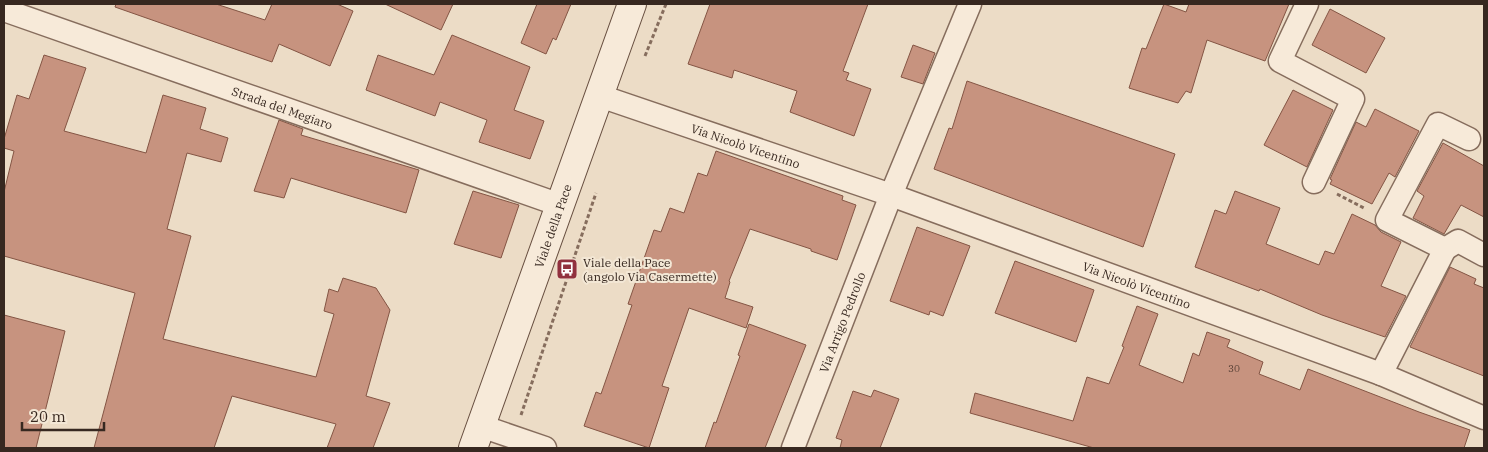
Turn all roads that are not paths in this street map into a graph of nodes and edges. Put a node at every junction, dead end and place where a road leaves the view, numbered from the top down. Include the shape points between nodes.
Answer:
1 (632, 4) edge
2 (970, 4) edge
3 (1307, 4) edge
4 (4, 10) edge
5 (600, 96) junction
6 (1469, 139) dead end
7 (1314, 182) road end
8 (890, 195) junction
9 (560, 205) junction
10 (1445, 248) junction
11 (1484, 255) edge
12 (1382, 374) junction
13 (1484, 418) edge
14 (477, 437) edge
15 (545, 448) edge
16 (793, 448) edge

1 - 5 main road, Viale della Pace
2 - 8 street
3 - 7 street via 1280,61 1353,99
4 - 9 street, Strada del Megiaro
5 - 8 street, Via Nicolò Vicentino
5 - 9 main road, Viale della Pace
6 - 10 street via 1438,124 1387,220
8 - 12 street, Via Nicolò Vicentino
8 - 16 street, Via Arrigo Pedrollo
9 - 14 main road, Viale della Pace
10 - 11 street via 1458,241
10 - 12 street
12 - 13 street, Via Nicolò Vicentino
14 - 15 street via 513,437

